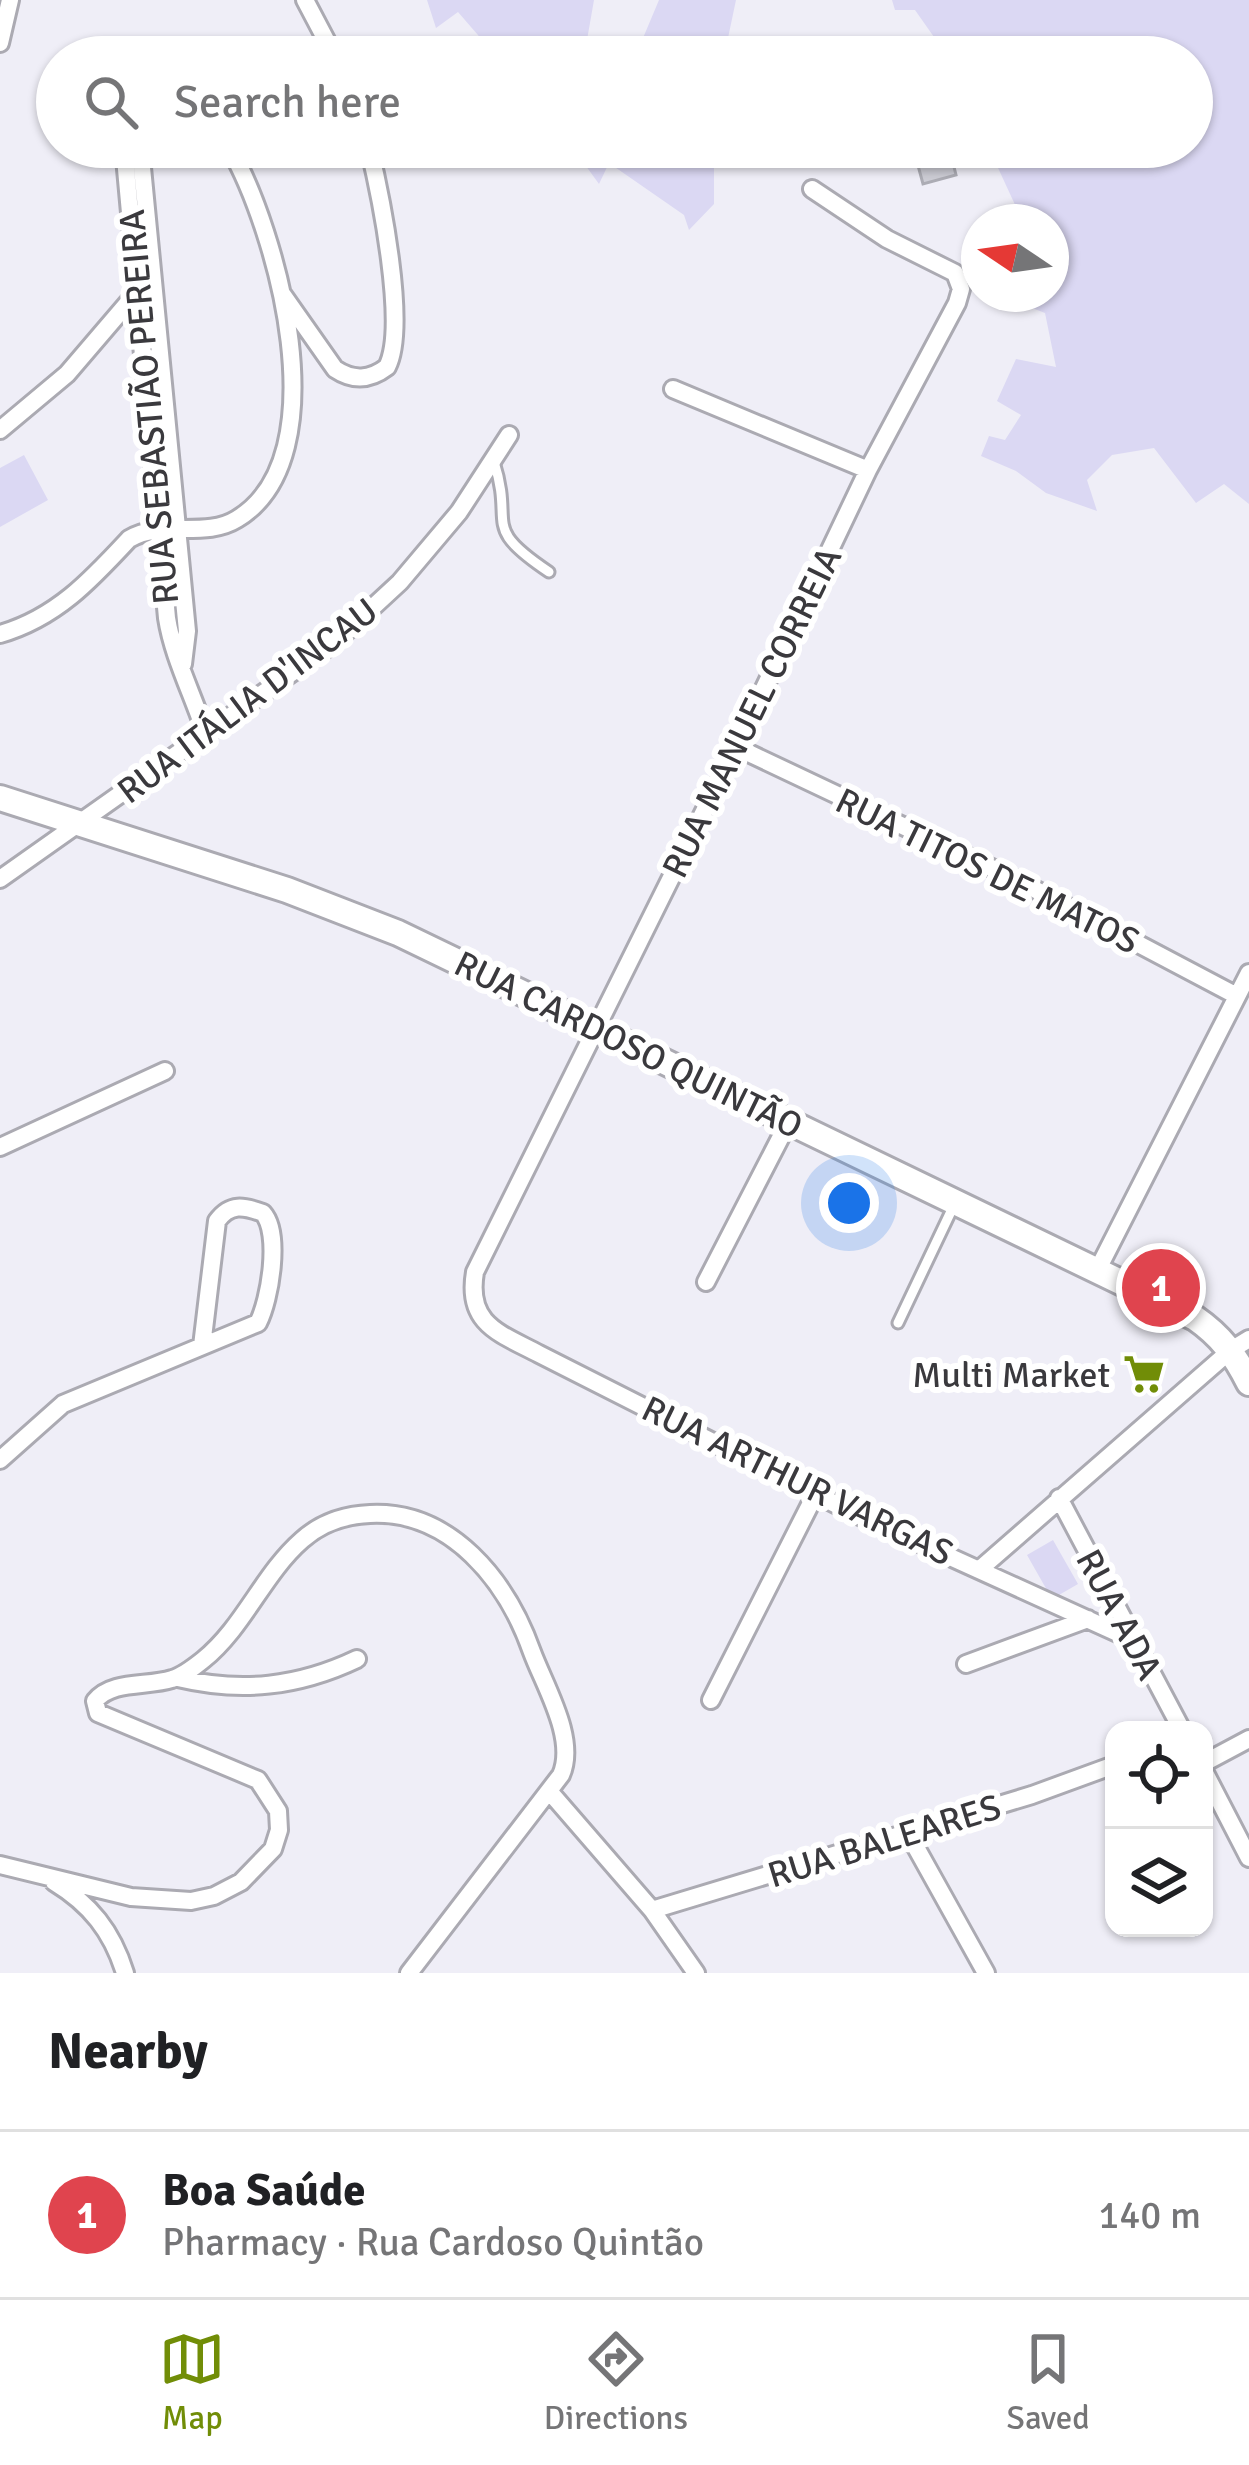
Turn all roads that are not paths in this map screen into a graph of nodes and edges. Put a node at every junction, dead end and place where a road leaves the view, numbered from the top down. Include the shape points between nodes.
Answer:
1 (10, 0) edge
2 (305, 0) edge
3 (324, 36) edge
4 (0, 43) edge
5 (126, 168) edge
6 (142, 168) edge
7 (239, 168) edge
8 (374, 168) edge
9 (812, 189) dead end
10 (154, 283) junction
11 (279, 290) junction
12 (136, 292) junction
13 (673, 389) dead end
14 (0, 430) edge
15 (508, 435) dead end
16 (493, 460) junction
17 (868, 470) junction
18 (178, 526) junction
19 (158, 528) junction
20 (549, 572) dead end
21 (0, 634) edge
22 (183, 664) junction
23 (206, 735) junction
24 (736, 747) junction
25 (0, 799) edge
26 (79, 825) junction
27 (0, 879) edge
28 (1249, 973) edge
29 (1237, 996) junction
30 (595, 1028) junction
31 (165, 1071) dead end
32 (789, 1121) junction
33 (0, 1147) edge
34 (956, 1202) junction
35 (1097, 1271) junction
36 (706, 1282) dead end
37 (474, 1305) joint
38 (898, 1323) dead end
39 (1240, 1344) edge
40 (202, 1346) junction
41 (1249, 1383) edge
42 (0, 1460) edge
43 (816, 1493) junction
44 (1059, 1498) junction
45 (980, 1569) junction
46 (1088, 1619) junction
47 (1133, 1640) junction
48 (357, 1659) dead end
49 (967, 1664) dead end
50 (178, 1678) junction
51 (711, 1700) dead end
52 (1177, 1721) edge
53 (1249, 1739) edge
54 (1213, 1761) edge
55 (1105, 1768) edge
56 (1213, 1785) edge
57 (549, 1790) junction
58 (908, 1833) junction
59 (1249, 1858) edge
60 (0, 1865) edge
61 (53, 1881) junction
62 (652, 1910) junction
63 (124, 1973) edge
64 (409, 1973) edge
65 (697, 1973) edge
66 (986, 1973) edge

1 - 4 street
2 - 3 street
5 - 12 street, RUA SEBASTIÃO PEREIRA
6 - 10 street, RUA SEBASTIÃO PEREIRA
7 - 11 street
8 - 11 street via 395,343 387,367 368,377 335,369
9 - 17 street, RUA MANUEL CORREIA via 955,273 961,289
10 - 12 street
10 - 18 street, RUA SEBASTIÃO PEREIRA
11 - 18 street via 295,385 278,473 238,519
12 - 14 street via 67,374
12 - 19 street, RUA SEBASTIÃO PEREIRA
13 - 17 street
15 - 16 street, RUA ITÁLIA D'INCAU
16 - 20 lane via 505,536
16 - 23 street, RUA ITÁLIA D'INCAU via 400,582 334,643
17 - 24 street, RUA MANUEL CORREIA
18 - 19 street
18 - 22 street, RUA SEBASTIÃO PEREIRA
19 - 21 street via 129,538 64,604
19 - 22 street, RUA SEBASTIÃO PEREIRA via 170,639
22 - 23 street, RUA SEBASTIÃO PEREIRA
23 - 26 street, RUA ITÁLIA D'INCAU
24 - 29 street, RUA TITOS DE MATOS
24 - 30 street, RUA MANUEL CORREIA
25 - 26 street, RUA CARDOSO QUINTÃO
26 - 27 street, RUA ITÁLIA D'INCAU
26 - 30 street, RUA CARDOSO QUINTÃO via 398,933
28 - 29 street
29 - 35 street
30 - 32 street, RUA CARDOSO QUINTÃO
30 - 37 street, RUA MANUEL CORREIA via 475,1272
31 - 33 street
32 - 34 street, RUA CARDOSO QUINTÃO
32 - 36 street
34 - 35 street, RUA CARDOSO QUINTÃO
34 - 38 lane
35 - 39 street, RUA CARDOSO QUINTÃO
37 - 43 street, RUA ARTHUR VARGAS via 493,1330
39 - 41 street
39 - 44 street
40 - 40 street via 251,1330 262,1318 274,1232 263,1214 238,1206 218,1221
40 - 42 street via 63,1404
43 - 45 street, RUA ARTHUR VARGAS
43 - 51 street
44 - 45 street
44 - 47 street, RUA ADA
45 - 46 street, RUA ARTHUR VARGAS
46 - 47 street, RUA ARTHUR VARGAS
46 - 49 street
47 - 52 street, RUA ADA
48 - 50 street via 290,1683 221,1687
50 - 57 street via 233,1629 317,1528 362,1514 426,1521 477,1560 529,1643 567,1754
50 - 61 street via 114,1688 94,1708 258,1780 278,1811 274,1849 241,1882 191,1901
53 - 54 street
55 - 58 street, RUA BALEARES
56 - 59 street
57 - 62 street
57 - 64 street
58 - 62 street, RUA BALEARES
58 - 66 street
60 - 61 street
61 - 63 street via 102,1922
62 - 65 street

